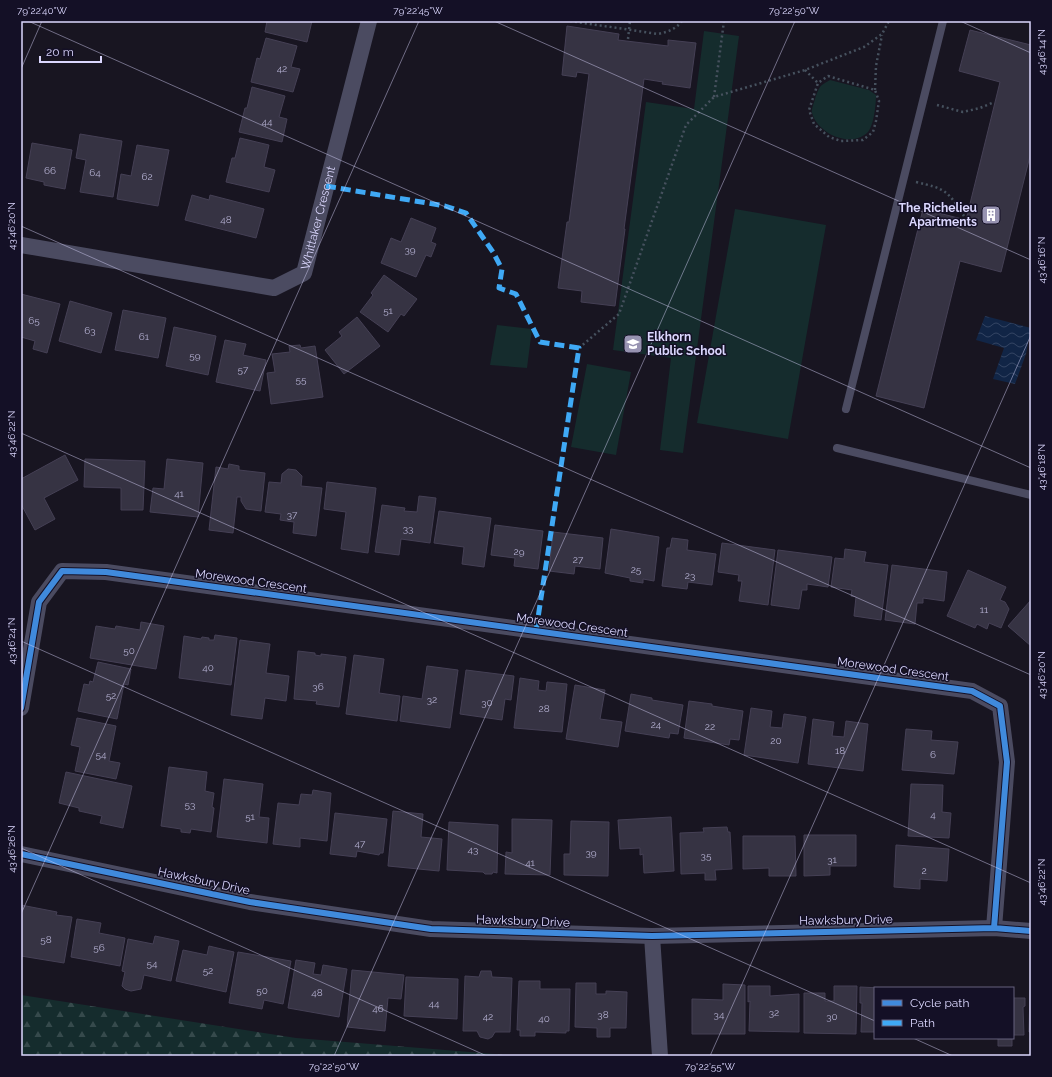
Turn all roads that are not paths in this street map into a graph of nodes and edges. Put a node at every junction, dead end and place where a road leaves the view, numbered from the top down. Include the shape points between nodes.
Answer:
1 (370, 21) edge
2 (943, 21) edge
3 (21, 245) edge
4 (846, 409) dead end
5 (837, 448) dead end
6 (1031, 495) edge
7 (21, 708) edge
8 (21, 854) edge
9 (994, 928) junction
10 (1031, 931) edge
11 (652, 936) junction
12 (660, 1056) edge

1 - 3 street, Whittaker Crescent via 304,273 274,288
2 - 4 lane
5 - 6 lane
7 - 9 street, Morewood Crescent via 39,602 62,571 106,572 972,691 1000,706 1007,762
8 - 11 street, Hawksbury Drive via 250,902 431,929
9 - 10 street, Hawksbury Drive
9 - 11 street, Hawksbury Drive
11 - 12 street

